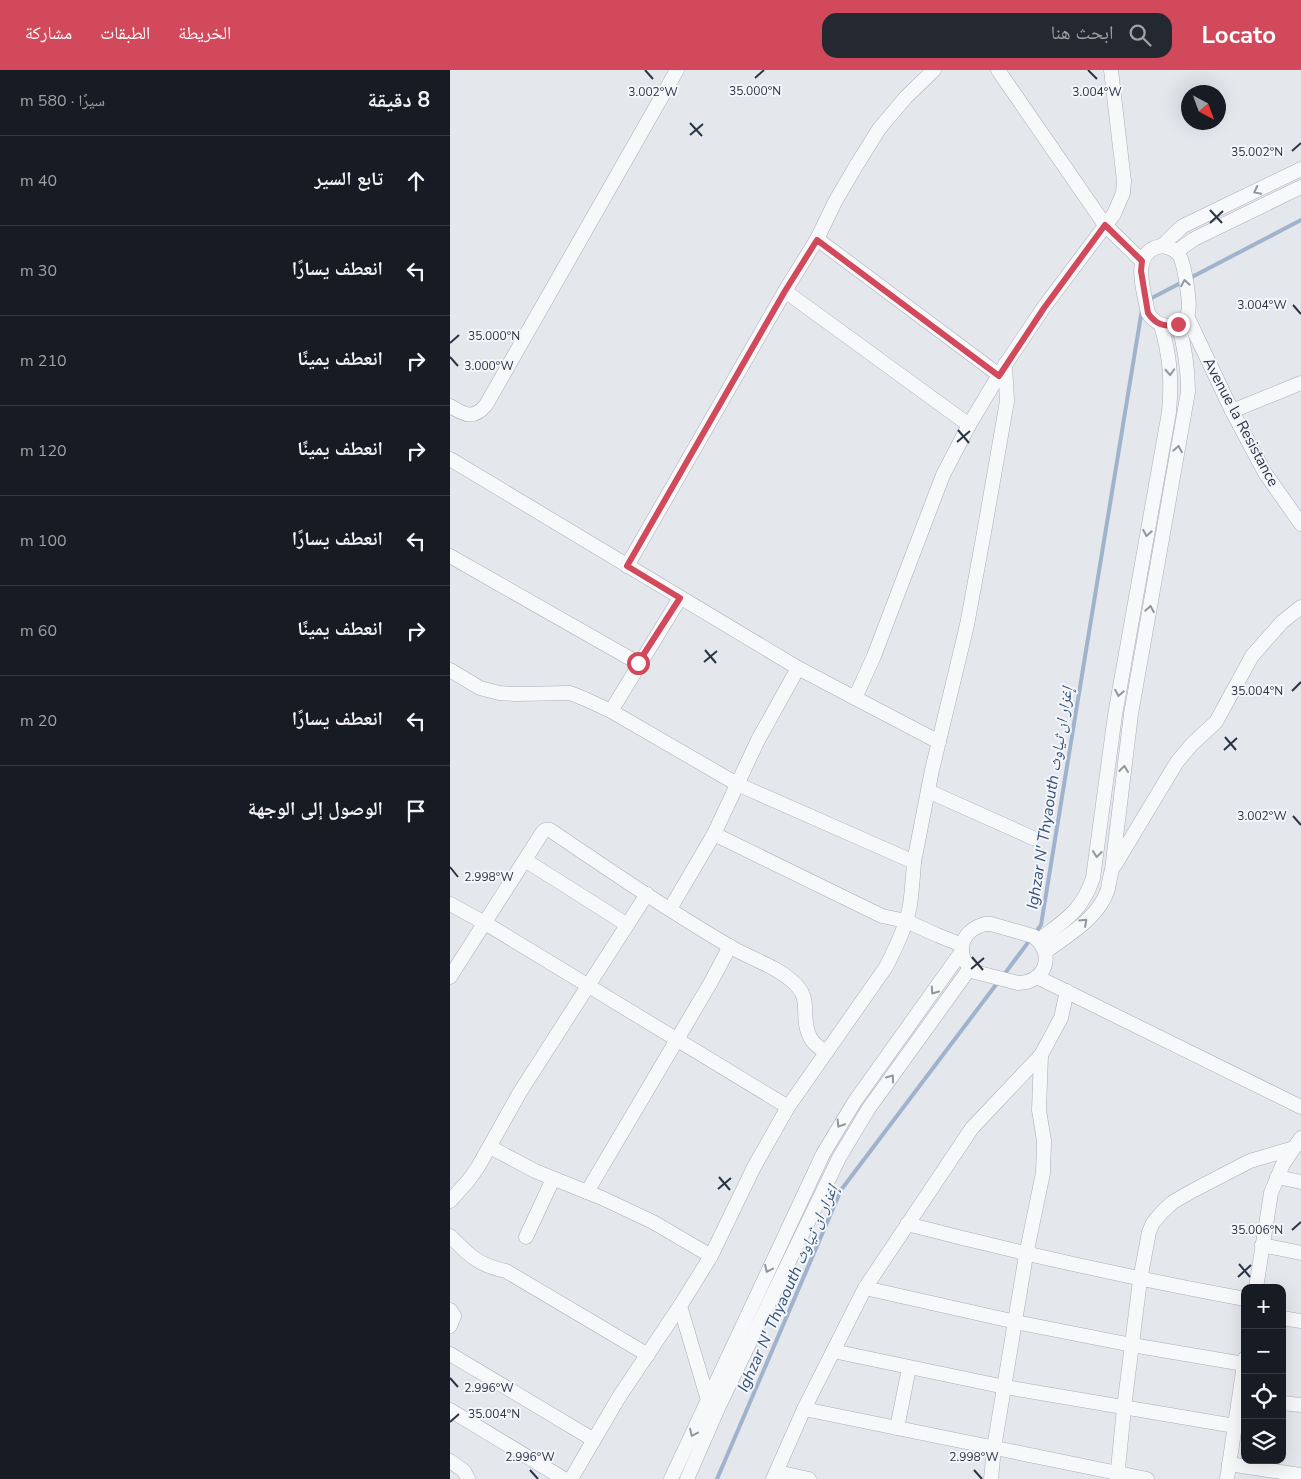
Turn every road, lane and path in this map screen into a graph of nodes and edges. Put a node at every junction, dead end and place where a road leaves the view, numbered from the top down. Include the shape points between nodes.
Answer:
1 (677, 70) edge
2 (934, 70) edge
3 (998, 70) edge
4 (1111, 70) edge
5 (1301, 169) edge
6 (1301, 186) edge
7 (1105, 225) junction
8 (817, 240) junction
9 (1162, 246) junction
10 (1179, 256) junction
11 (1142, 266) junction
12 (785, 291) junction
13 (1185, 315) junction
14 (1161, 325) junction
15 (1002, 370) junction
16 (1301, 383) edge
17 (450, 406) edge
18 (1232, 411) junction
19 (969, 426) junction
20 (450, 459) edge
21 (1301, 524) edge
22 (450, 556) edge
23 (627, 566) junction
24 (680, 598) junction
25 (1301, 607) edge
26 (638, 663) junction
27 (798, 668) junction
28 (450, 670) edge
29 (855, 698) junction
30 (610, 711) junction
31 (939, 742) junction
32 (737, 784) junction
33 (928, 791) junction
34 (714, 834) junction
35 (1033, 838) dead end
36 (525, 860) junction
37 (914, 862) junction
38 (1112, 870) junction
39 (646, 894) junction
40 (450, 904) edge
41 (670, 909) junction
42 (906, 921) junction
43 (484, 923) junction
44 (626, 924) junction
45 (730, 946) junction
46 (1042, 946) junction
47 (962, 948) junction
48 (970, 968) junction
49 (452, 970) edge
50 (1037, 977) junction
51 (588, 985) junction
52 (1067, 991) junction
53 (677, 1039) junction
54 (826, 1052) junction
55 (1041, 1055) junction
56 (788, 1107) junction
57 (1301, 1107) edge
58 (1298, 1143) edge
59 (490, 1147) junction
60 (1277, 1177) junction
61 (553, 1179) junction
62 (1301, 1182) edge
63 (587, 1192) junction
64 (450, 1201) edge
65 (907, 1224) junction
66 (450, 1236) edge
67 (526, 1237) dead end
68 (1262, 1245) junction
69 (1301, 1253) edge
70 (1026, 1254) junction
71 (711, 1256) junction
72 (1140, 1280) junction
73 (1257, 1284) edge
74 (865, 1288) junction
75 (1241, 1298) edge
76 (680, 1306) junction
77 (450, 1310) edge
78 (1286, 1319) edge
79 (1301, 1321) edge
80 (1016, 1322) junction
81 (450, 1326) edge
82 (1132, 1345) junction
83 (833, 1351) junction
84 (450, 1354) edge
85 (648, 1355) junction
86 (1241, 1361) edge
87 (909, 1368) junction
88 (1005, 1387) junction
89 (708, 1400) junction
90 (1241, 1401) edge
91 (1286, 1403) edge
92 (1301, 1405) edge
93 (1124, 1408) junction
94 (804, 1409) junction
95 (450, 1410) edge
96 (1235, 1426) junction
97 (897, 1428) junction
98 (594, 1440) junction
99 (994, 1448) junction
100 (450, 1461) edge
101 (1229, 1464) junction
102 (775, 1475) edge
103 (1301, 1475) edge
104 (1117, 1476) edge
105 (468, 1479) edge
106 (564, 1479) edge
107 (571, 1479) edge
108 (671, 1479) edge
109 (687, 1479) edge
110 (809, 1479) edge
111 (991, 1479) edge
112 (1147, 1479) edge
113 (1227, 1479) edge

1 - 17 street via 486,405 472,416
2 - 8 street via 879,129 836,200
3 - 7 street
4 - 7 street via 1124,181 1118,206
5 -> 9 street via 1183,226
6 - 10 street via 1194,238
7 - 11 street
7 - 15 street
8 - 12 street
8 - 15 street
9 - 10 street
9 - 11 street via 1148,252
13 -> 10 street
11 - 14 street via 1148,313
12 - 19 street
12 - 23 street
13 - 14 street via 1173,326
13 - 18 street, Avenue la Resistance
38 -> 13 street via 1131,714 1188,392
14 -> 46 street via 1170,368 1169,412 1115,715 1093,878 1073,914
15 - 19 street
15 - 31 street via 1007,401 1004,420 967,625
16 - 18 street
18 - 21 street, Avenue la Resistance via 1266,473
19 - 29 street via 943,475
20 - 23 street
22 - 26 street
23 - 24 street
24 - 26 street
24 - 27 street
25 - 38 street via 1282,622 1252,656 1220,716 1177,762
26 - 30 street
27 - 29 street
27 - 32 street
28 - 30 street via 480,688 515,694 570,693
29 - 31 street
30 - 32 street
31 - 33 street
32 - 34 street
32 - 37 street
33 - 35 street
33 - 37 street
34 - 41 street
34 - 42 street via 882,916
36 - 39 street via 542,833 550,830
36 - 43 street
36 - 44 street
37 - 42 street
46 -> 38 street via 1082,925 1097,909 1107,891
39 - 41 street
39 - 44 street
40 - 43 street
41 - 45 street
42 - 47 street
42 - 54 street via 886,967
43 - 49 street
43 - 51 street
44 - 51 street
45 - 53 street
45 - 54 street via 786,976 798,986 804,995 810,1037
46 - 47 street via 1033,936 984,924 964,938
46 - 50 street via 1045,966
47 - 48 street
47 -> 89 street via 855,1102 823,1154
48 - 50 street via 1018,983
109 -> 48 street via 839,1158 869,1108
50 - 52 street
51 - 53 street
51 - 59 street via 520,1092
52 - 55 street via 1060,1018
52 - 57 street
53 - 56 street
53 - 63 street
54 - 56 street
55 - 65 street via 972,1128
55 - 70 street via 1039,1110 1044,1141 1043,1174
56 - 71 street via 754,1167
58 - 60 street
58 - 72 street via 1250,1161 1173,1202 1149,1232
59 - 61 street
59 - 64 street via 468,1181
60 - 62 street
60 - 68 street
61 - 63 street
61 - 67 street
63 - 71 street via 653,1222
65 - 70 street
65 - 74 street
66 - 85 street via 477,1262 506,1271
68 - 69 street
68 - 73 street
70 - 72 street
70 - 80 street
71 - 76 street
72 - 75 street
72 - 82 street
74 - 80 street
74 - 83 street
76 - 85 street
76 - 89 street
77 - 81 street via 454,1316
78 - 79 street
80 - 82 street
80 - 88 street
82 - 86 street
82 - 93 street
83 - 87 street
83 - 94 street
84 - 98 street
85 - 98 street via 618,1397
87 - 88 street
87 - 97 street
88 - 93 street
88 - 99 street
89 -> 108 street
90 - 96 street
91 - 92 street
93 - 96 street
93 - 104 street
94 - 97 street
94 - 102 street
95 - 106 street
96 - 101 street
97 - 99 street
98 - 107 street
99 - 104 street
99 - 111 street
100 - 105 street via 464,1471
101 - 103 street
101 - 113 street
102 - 110 street
104 - 112 street

